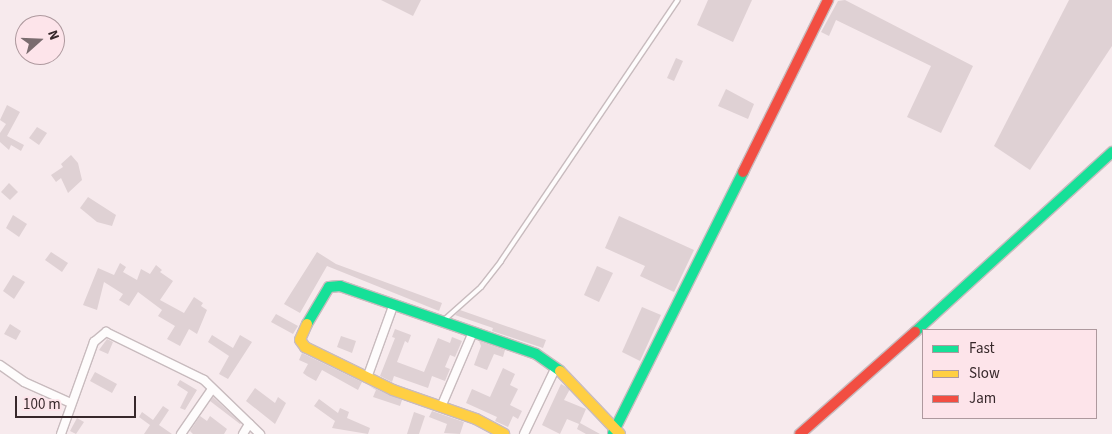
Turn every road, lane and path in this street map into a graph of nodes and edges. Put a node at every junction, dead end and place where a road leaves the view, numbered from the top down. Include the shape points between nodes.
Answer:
1 (678, 0) edge
2 (828, 0) edge
3 (1112, 152) edge
4 (393, 306) junction
5 (443, 321) junction
6 (473, 332) junction
7 (0, 365) edge
8 (556, 367) junction
9 (367, 378) junction
10 (212, 389) junction
11 (71, 403) junction
12 (441, 407) junction
13 (249, 424) junction
14 (616, 432) edge
15 (61, 434) edge
16 (180, 434) edge
17 (243, 434) edge
18 (260, 434) edge
19 (504, 434) edge
20 (524, 434) edge
21 (800, 434) edge

1 - 5 lane via 501,261 481,287
2 - 14 street
3 - 21 street via 871,374
4 - 5 street
4 - 9 street
4 - 9 street via 340,286 330,287 318,301 300,340 305,347
5 - 6 street
6 - 8 street via 536,354
6 - 12 street
7 - 11 street via 24,382
8 - 14 street
8 - 20 street
9 - 12 street
10 - 11 street via 193,374 106,332 94,342
10 - 13 street
10 - 16 street
11 - 15 street
12 - 19 street via 476,419
13 - 17 street
13 - 18 street

